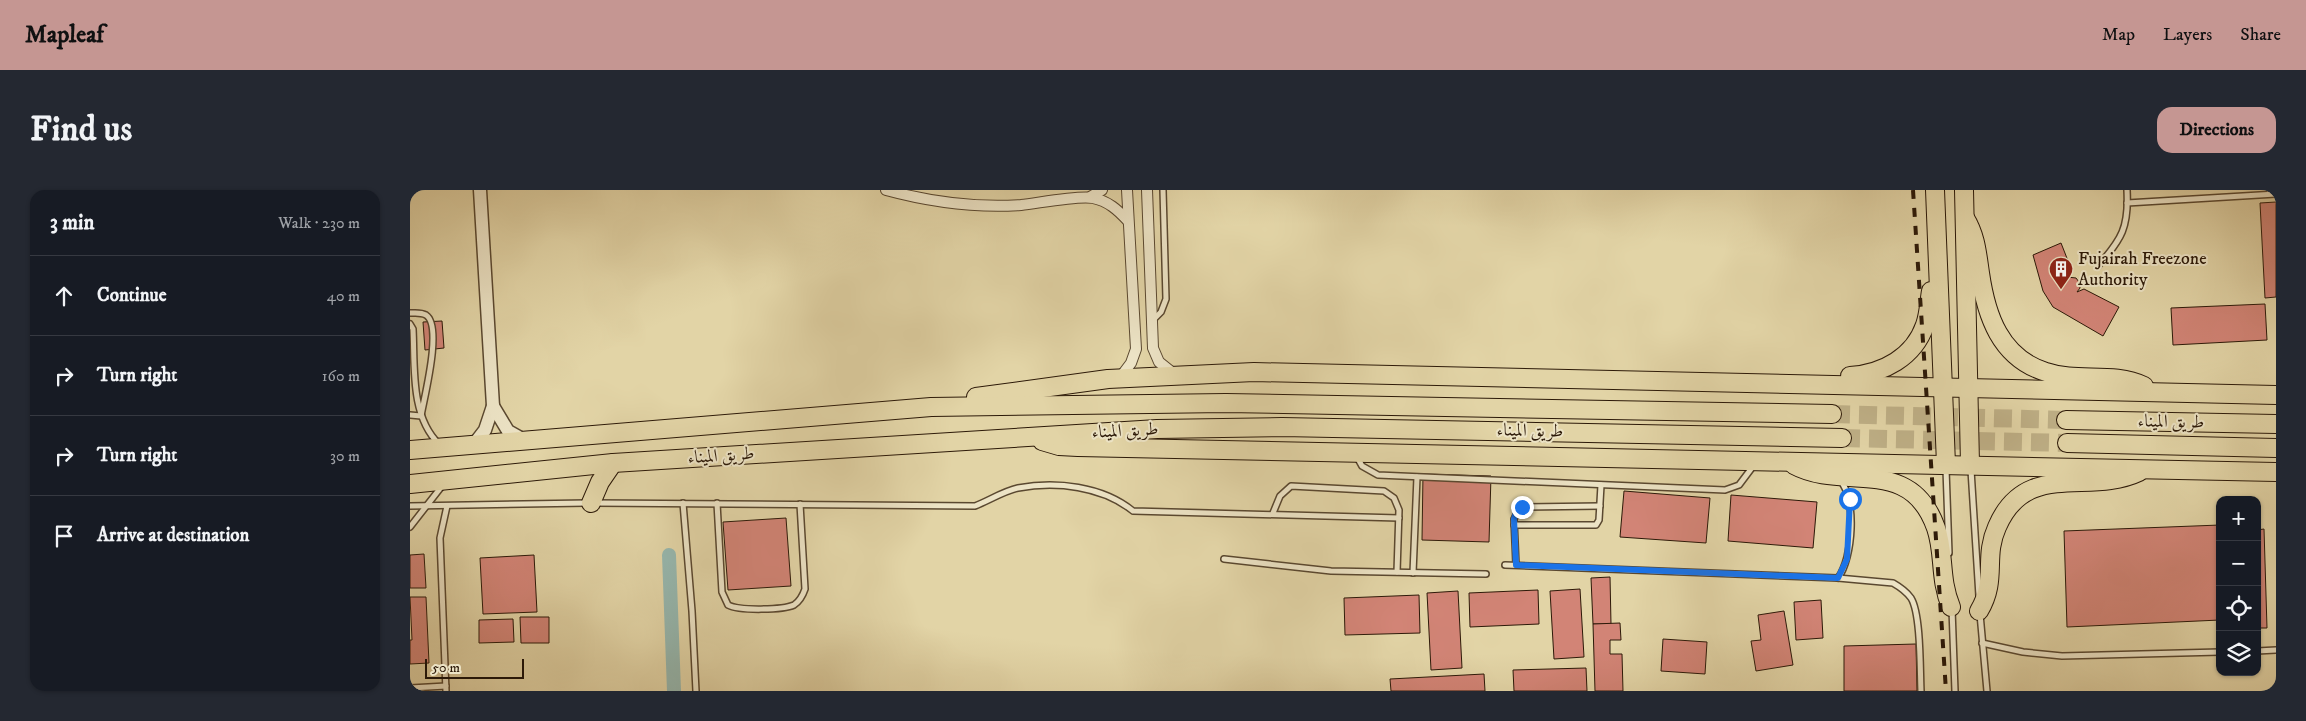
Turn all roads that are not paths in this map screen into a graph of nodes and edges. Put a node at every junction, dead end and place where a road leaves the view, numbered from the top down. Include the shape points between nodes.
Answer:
1 (480, 190) edge
2 (886, 190) edge
3 (1102, 190) edge
4 (1127, 190) edge
5 (1147, 190) edge
6 (1163, 190) edge
7 (1935, 190) edge
8 (1964, 190) edge
9 (2127, 190) edge
10 (2276, 194) edge
11 (1090, 197) junction
12 (2127, 203) junction
13 (1965, 218) junction
14 (1128, 221) junction
15 (1938, 253) junction
16 (2098, 266) dead end
17 (410, 313) edge
18 (1151, 321) junction
19 (410, 324) edge
20 (412, 338) edge
21 (412, 357) edge
22 (412, 375) edge
23 (1177, 376) junction
24 (1119, 379) junction
25 (1785, 383) junction
26 (1943, 387) junction
27 (1967, 387) junction
28 (413, 391) edge
29 (2152, 392) junction
30 (2276, 395) edge
31 (493, 406) junction
32 (931, 407) junction
33 (1832, 414) tunnel mouth
34 (410, 415) edge
35 (421, 416) junction
36 (2066, 420) tunnel mouth
37 (2276, 424) edge
38 (1032, 437) junction
39 (1842, 438) tunnel mouth
40 (524, 440) junction
41 (475, 443) junction
42 (2067, 443) tunnel mouth
43 (441, 446) junction
44 (2276, 448) edge
45 (410, 450) edge
46 (1356, 453) junction
47 (1757, 461) junction
48 (1788, 461) junction
49 (612, 463) junction
50 (1946, 464) junction
51 (1970, 464) junction
52 (2146, 468) junction
53 (2276, 472) edge
54 (1417, 477) junction
55 (1836, 477) junction
56 (453, 478) junction
57 (410, 484) edge
58 (1601, 485) junction
59 (591, 503) junction
60 (683, 503) junction
61 (717, 503) junction
62 (800, 504) junction
63 (410, 506) edge
64 (426, 506) junction
65 (447, 506) junction
66 (1600, 506) junction
67 (1273, 514) junction
68 (1399, 518) junction
69 (1514, 525) junction
70 (410, 527) edge
71 (1224, 560) dead end
72 (1950, 561) dead end
73 (1505, 565) dead end
74 (1516, 565) junction
75 (1397, 572) junction
76 (1413, 573) junction
77 (1486, 574) dead end
78 (1838, 578) junction
79 (1950, 579) dead end
80 (1952, 607) junction
81 (1980, 611) junction
82 (1982, 642) junction
83 (2276, 650) edge
84 (2261, 651) edge
85 (2216, 652) edge
86 (410, 688) edge
87 (446, 688) edge
88 (696, 691) edge
89 (1921, 691) edge
90 (1955, 691) edge
91 (1987, 691) edge

1 - 31 street
2 - 11 street via 926,200 981,205 1036,204
3 - 11 street
4 - 14 street
5 - 18 street
6 - 18 lane via 1166,299 1161,312
7 - 15 highway
8 - 13 highway
9 - 12 lane
10 - 12 lane
11 - 14 street via 1106,202
12 - 16 lane via 2121,239
13 - 27 highway
13 - 29 highway via 1973,230 1984,298 1997,333 2010,351 2047,373 2125,379
14 - 24 street via 1136,349 1131,363
15 - 25 highway via 1925,324 1915,343 1901,358 1872,373 1801,377
15 - 26 highway
17 - 35 lane via 425,315 430,320 433,352
18 - 23 street via 1155,355 1164,368
19 - 20 lane
20 - 21 lane
21 - 22 lane
22 - 28 lane
23 - 24 highway
23 - 25 highway via 1254,372
24 - 32 highway via 974,398
25 - 26 highway
26 - 27 highway
26 - 50 highway
27 - 29 highway
27 - 51 highway
28 - 35 lane
29 - 30 highway
31 - 40 street via 508,431
31 - 41 street via 485,430
32 - 33 highway, طريق الميناء via 1226,403
32 - 40 highway, طريق الميناء
34 - 35 lane
35 - 43 lane
36 - 37 highway, طريق الميناء
38 - 39 highway, طريق الميناء via 1157,429 1282,427
38 - 46 highway via 1069,447
38 - 49 highway, طريق الميناء
40 - 41 highway, طريق الميناء
41 - 43 highway, طريق الميناء
42 - 44 highway, طريق الميناء
43 - 45 highway, طريق الميناء
46 - 47 highway
46 - 54 lane via 1362,466 1372,474
47 - 48 highway
47 - 58 lane via 1739,485 1725,490
48 - 50 highway
48 - 55 highway via 1806,471
49 - 56 highway, طريق الميناء
49 - 59 highway
50 - 51 highway
50 - 72 lane
51 - 52 highway
51 - 81 lane
52 - 53 highway
52 - 81 highway via 2116,480 2054,482 2021,497 2004,513 1993,535 1990,585
54 - 58 lane
54 - 76 lane
55 - 78 lane via 1848,493 1851,505 1847,559
55 - 80 highway via 1880,478 1901,486 1926,508 1936,528 1943,582
56 - 57 highway, طريق الميناء
56 - 64 lane via 438,489
58 - 66 lane
59 - 60 lane
59 - 65 lane
60 - 61 lane
60 - 88 lane
61 - 62 lane
61 - 62 lane via 722,592 728,605 741,609 788,607 801,599 805,589
62 - 67 lane via 975,506 1017,488 1052,486 1084,488 1121,502 1133,511
63 - 64 lane
64 - 65 lane
64 - 70 lane
65 - 87 lane via 440,538
66 - 69 lane via 1522,507 1516,512
66 - 69 lane via 1598,522 1594,526
67 - 68 lane
67 - 68 lane via 1283,491 1296,486 1384,491 1394,498
68 - 75 lane
69 - 74 lane
71 - 75 lane via 1299,569
73 - 74 lane
74 - 78 lane
75 - 76 lane
76 - 77 lane
78 - 89 lane via 1892,583 1911,598 1916,612
79 - 80 lane
80 - 90 lane
81 - 82 lane
82 - 85 lane via 2023,652 2062,656
82 - 91 lane
83 - 84 lane
86 - 87 lane

